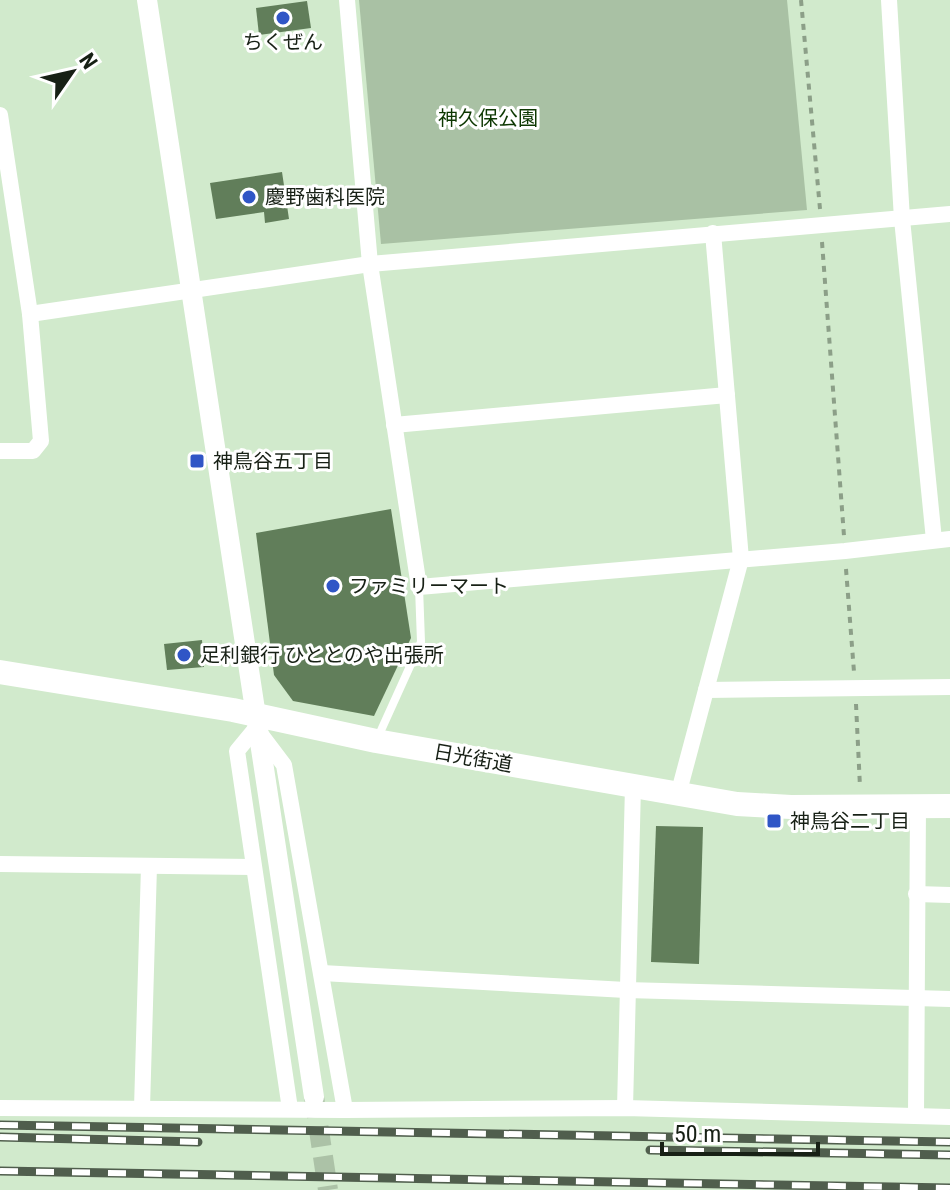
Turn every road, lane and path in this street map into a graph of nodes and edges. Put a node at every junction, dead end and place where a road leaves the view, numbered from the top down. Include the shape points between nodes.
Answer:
1 (147, 0) edge
2 (347, 0) edge
3 (801, 0) edge
4 (889, 0) edge
5 (0, 115) edge
6 (950, 214) edge
7 (902, 219) junction
8 (821, 226) junction
9 (713, 233) junction
10 (370, 264) junction
11 (190, 290) junction
12 (30, 314) junction
13 (727, 395) junction
14 (394, 425) junction
15 (0, 451) edge
16 (942, 540) edge
17 (845, 551) junction
18 (741, 559) junction
19 (419, 587) junction
20 (0, 672) edge
21 (950, 687) edge
22 (856, 689) junction
23 (706, 690) junction
24 (255, 721) junction
25 (376, 741) junction
26 (633, 786) junction
27 (678, 795) junction
28 (918, 806) junction
29 (950, 806) edge
30 (860, 807) junction
31 (0, 864) edge
32 (149, 866) junction
33 (253, 867) junction
34 (916, 894) junction
35 (950, 895) edge
36 (322, 973) junction
37 (626, 990) junction
38 (915, 998) junction
39 (950, 999) edge
40 (314, 1097) tunnel mouth
41 (0, 1108) edge
42 (142, 1108) junction
43 (625, 1108) junction
44 (290, 1109) junction
45 (345, 1110) junction
46 (916, 1116) junction
47 (950, 1117) edge

1 - 11 street
2 - 10 street
3 - 8 path
4 - 7 street
5 - 12 street
6 - 7 street
7 - 8 street
7 - 16 street
8 - 9 street
8 - 17 path
9 - 10 street
9 - 13 street
10 - 11 street
10 - 14 street
11 - 12 street
11 - 24 street
12 - 15 street via 41,441 33,451
13 - 14 street
13 - 18 street
14 - 19 street
16 - 17 street
17 - 18 street
17 - 22 path
18 - 19 street
18 - 23 street
19 - 25 lane via 421,642
20 - 24 main road, 日光街道
21 - 22 street
22 - 23 street
22 - 30 path
23 - 27 street
24 - 25 main road, 日光街道
24 - 33 street via 237,751
24 - 36 street via 284,765
24 - 40 street
25 - 26 main road, 日光街道
26 - 27 main road, 日光街道
26 - 37 street
27 - 30 main road, 日光街道 via 737,804
28 - 29 main road, 日光街道
28 - 30 main road, 日光街道
28 - 34 street
31 - 32 street
32 - 33 street
32 - 42 street
33 - 44 street
34 - 35 street
34 - 38 street
36 - 37 street
36 - 45 street
37 - 38 street
37 - 43 street
38 - 39 street
38 - 46 street
41 - 42 street
42 - 44 street
43 - 45 street
43 - 46 street
44 - 45 street
46 - 47 street

